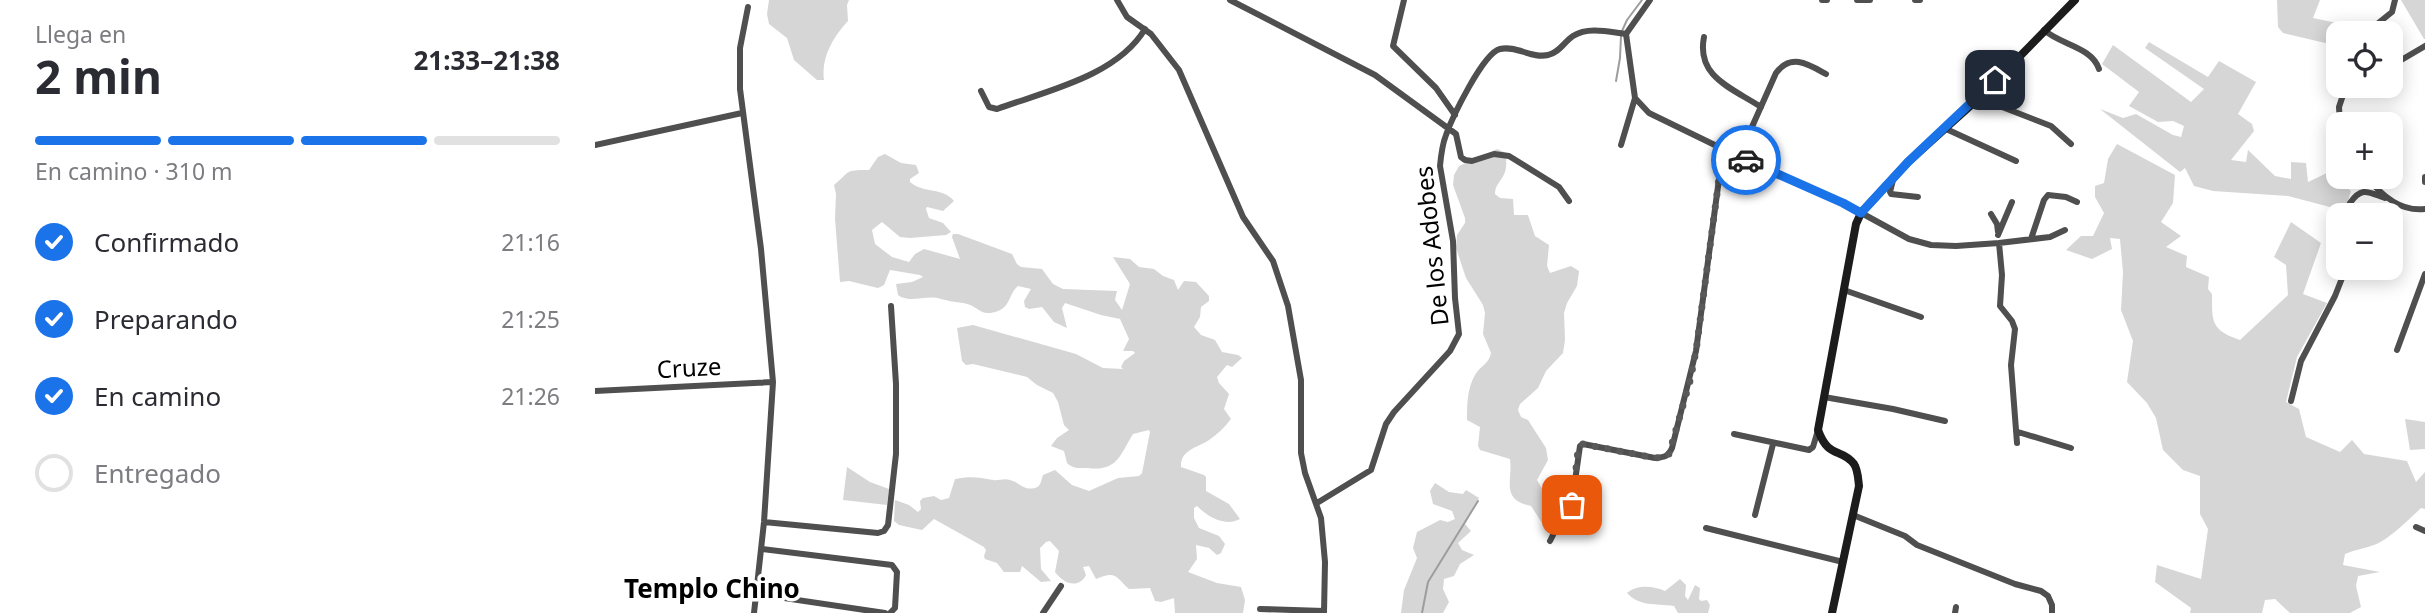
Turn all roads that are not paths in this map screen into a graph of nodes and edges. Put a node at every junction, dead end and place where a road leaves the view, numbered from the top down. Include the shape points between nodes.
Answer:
1 (1117, 0) edge
2 (1230, 0) edge
3 (1404, 0) edge
4 (1650, 0) edge
5 (1857, 0) edge
6 (1870, 0) edge
7 (2075, 0) edge
8 (2395, 0) edge
9 (748, 7) dead end
10 (2381, 21) edge
11 (1146, 29) junction
12 (2044, 30) junction
13 (1624, 34) junction
14 (1704, 37) dead end
15 (2425, 46) edge
16 (2403, 59) edge
17 (2099, 69) dead end
18 (1826, 74) dead end
19 (981, 91) dead end
20 (1635, 98) junction
21 (1979, 98) junction
22 (1761, 107) junction
23 (742, 113) junction
24 (1455, 115) junction
25 (1449, 128) junction
26 (1944, 128) junction
27 (2071, 144) dead end
28 (595, 145) edge
29 (1621, 145) dead end
30 (1723, 149) junction
31 (1739, 156) junction
32 (2016, 161) dead end
33 (1895, 176) junction
34 (2379, 189) edge
35 (1918, 197) dead end
36 (2390, 200) junction
37 (1569, 201) dead end
38 (2012, 202) dead end
39 (2077, 202) dead end
40 (2350, 203) edge
41 (2425, 209) edge
42 (1861, 213) junction
43 (1991, 214) dead end
44 (2065, 230) dead end
45 (2031, 239) junction
46 (1997, 240) junction
47 (2425, 274) edge
48 (2341, 280) edge
49 (1844, 290) junction
50 (891, 306) dead end
51 (1921, 317) dead end
52 (2397, 350) dead end
53 (773, 382) junction
54 (595, 391) edge
55 (1824, 397) junction
56 (2291, 401) dead end
57 (1945, 421) dead end
58 (1818, 430) junction
59 (2018, 432) junction
60 (1734, 434) dead end
61 (2017, 443) dead end
62 (1773, 444) junction
63 (2071, 448) dead end
64 (1317, 503) junction
65 (1755, 515) dead end
66 (1853, 515) junction
67 (765, 522) junction
68 (2416, 527) dead end
69 (1706, 528) dead end
70 (2425, 531) edge
71 (1550, 541) dead end
72 (762, 549) junction
73 (1843, 562) junction
74 (1061, 586) dead end
75 (757, 594) junction
76 (1260, 609) dead end
77 (1324, 612) edge
78 (754, 613) edge
79 (888, 613) edge
80 (1043, 613) edge
81 (1832, 613) edge
82 (2052, 613) edge

1 - 11 street via 1127,17
2 - 25 street via 1375,75
3 - 24 street via 1393,46 1436,88
4 - 13 street
5 - 6 street
7 - 12 street
8 - 10 street via 2392,12
9 - 23 street via 740,48
11 - 19 street via 1114,62 1071,82 997,109 989,107
11 - 64 street via 1179,70 1243,216 1273,261 1288,306 1301,380 1301,453
12 - 17 street via 2092,55
12 - 21 street
13 - 20 street
13 - 24 street, De los Adobes via 1580,32 1547,56 1499,49 1485,61
14 - 22 street via 1706,68
15 - 16 street
18 - 22 street via 1801,61 1780,66
20 - 29 street
20 - 30 street via 1649,113
21 - 26 street
21 - 27 street via 2051,126
22 - 31 street
23 - 28 street
23 - 53 street
24 - 25 street, De los Adobes
25 - 37 street via 1456,134 1465,160 1509,156 1552,182
25 - 64 street, De los Adobes via 1440,166 1453,241 1456,343 1394,412 1371,470
26 - 32 street
26 - 33 street
30 - 31 street
30 - 71 street via 1696,351 1672,448 1664,457 1655,458 1580,446 1569,523 1556,528
31 - 42 street
33 - 35 street via 1891,194
33 - 42 street
34 - 36 street
36 - 40 street via 2368,192 2357,194
36 - 41 street via 2411,211
38 - 46 street
39 - 45 street via 2048,195
42 - 46 street via 1909,239 1931,245
42 - 49 street via 1852,237
43 - 46 street via 1997,224
44 - 45 street
45 - 46 street
46 - 59 street via 2000,306 2015,329 2011,365
47 - 52 street
48 - 56 street via 2301,361
49 - 51 street
49 - 55 street
50 - 67 street via 896,454 888,525 878,533
53 - 54 street, Cruze
53 - 67 street
55 - 57 street
55 - 58 street
58 - 62 street via 1809,450
58 - 66 street via 1828,449 1850,460 1857,470
59 - 61 street
59 - 63 street
60 - 62 street
62 - 65 street
64 - 77 street via 1325,562
66 - 73 street
66 - 82 street via 1917,545 2041,591 2048,596
67 - 72 street
68 - 70 street
69 - 73 street
72 - 75 street
72 - 79 street via 892,565 897,572 895,608
73 - 81 street
74 - 80 street
75 - 78 street
75 - 79 street
76 - 77 street

